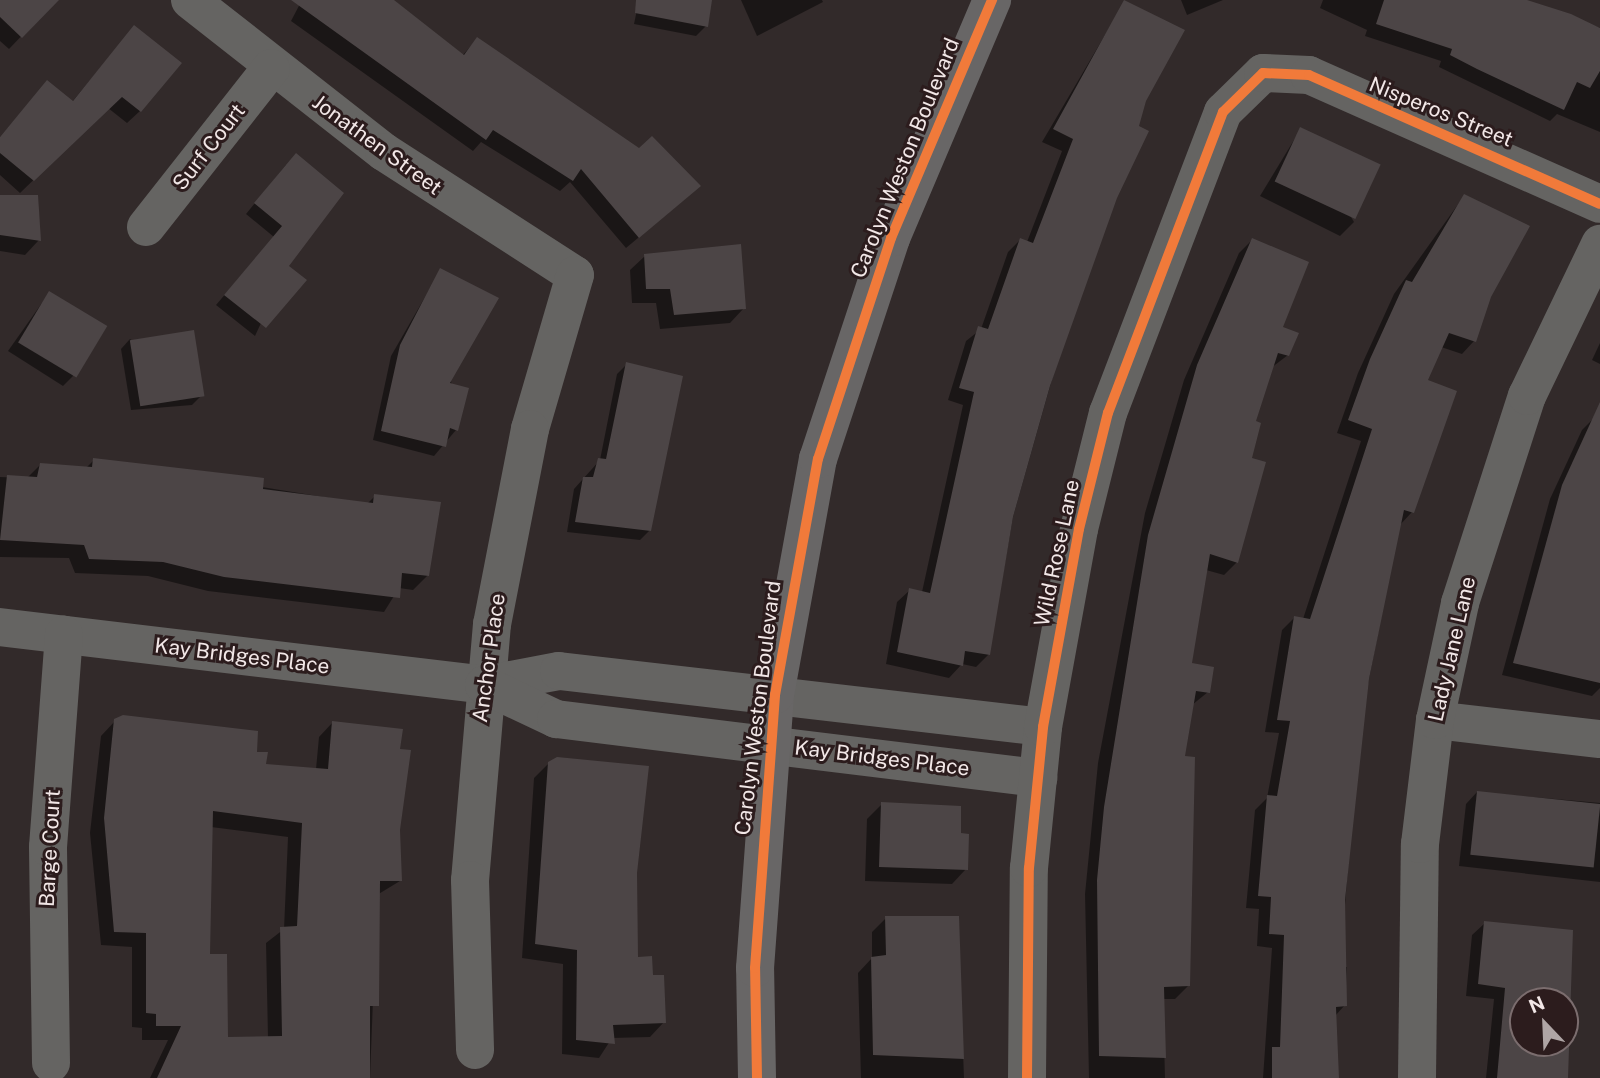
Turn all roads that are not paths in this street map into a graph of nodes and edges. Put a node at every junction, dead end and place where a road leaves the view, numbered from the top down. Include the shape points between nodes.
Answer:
1 (190, 0) edge
2 (992, 0) edge
3 (271, 68) junction
4 (1263, 73) joint
5 (1600, 204) edge
6 (146, 227) dead end
7 (1600, 244) edge
8 (575, 275) joint
9 (0, 627) edge
10 (64, 635) junction
11 (484, 685) junction
12 (775, 695) junction
13 (1435, 720) junction
14 (1042, 727) junction
15 (1600, 739) edge
16 (771, 745) junction
17 (1038, 778) junction
18 (475, 1050) dead end
19 (51, 1063) dead end
20 (757, 1078) edge
21 (1027, 1078) edge
22 (1418, 1078) edge

1 - 3 street, Jonathen Street
2 - 12 street, Carolyn Weston Boulevard via 947,96 852,348 818,459
3 - 6 street, Surf Court
3 - 8 street, Jonathen Street via 384,152
4 - 5 street, Nisperos Street via 1310,75
4 - 14 street, Wild Rose Lane via 1223,112 1108,413 1079,529
7 - 13 street, Lady Jane Lane via 1527,396 1491,496
8 - 11 street, Anchor Place via 530,429
9 - 10 street, Kay Bridges Place
10 - 11 street, Kay Bridges Place
10 - 19 street, Barge Court via 48,847
11 - 12 street, Kay Bridges Place via 559,671
11 - 16 street, Kay Bridges Place via 556,719
11 - 18 street, Anchor Place via 470,880
12 - 14 street, Kay Bridges Place
12 - 16 street, Carolyn Weston Boulevard
13 - 15 street
13 - 22 street, Lady Jane Lane via 1414,952
14 - 17 street, Wild Rose Lane
16 - 17 street, Kay Bridges Place
16 - 20 street, Carolyn Weston Boulevard via 755,968
17 - 21 street, Wild Rose Lane via 1023,984

